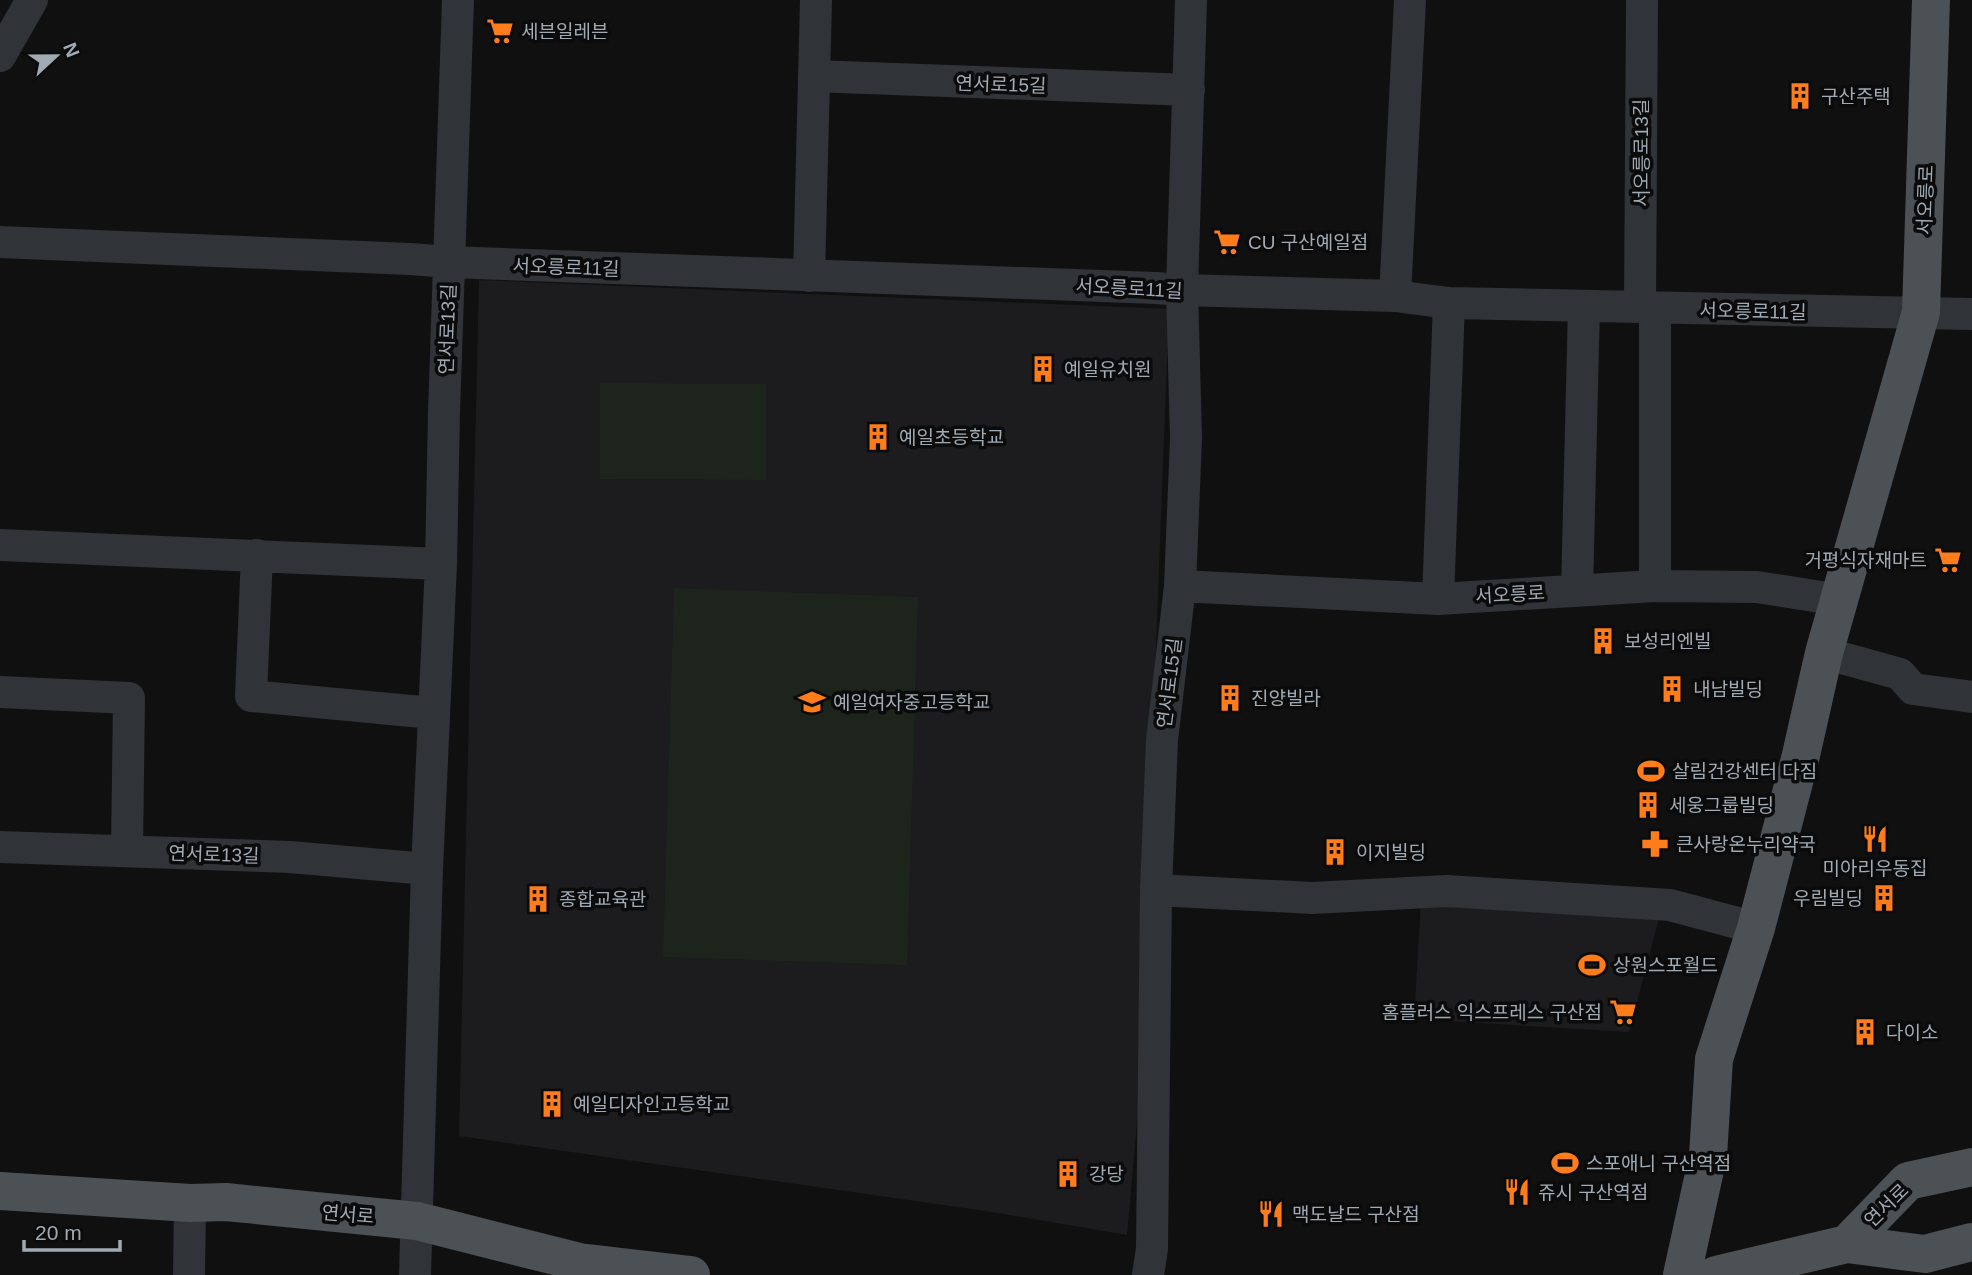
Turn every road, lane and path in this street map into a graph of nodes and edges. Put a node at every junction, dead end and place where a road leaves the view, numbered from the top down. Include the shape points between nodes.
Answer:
1 (32, 0) edge
2 (458, 0) edge
3 (805, 0) edge
4 (816, 0) edge
5 (1191, 0) edge
6 (1410, 0) edge
7 (1642, 0) edge
8 (1931, 0) edge
9 (0, 56) edge
10 (814, 76) junction
11 (1189, 90) junction
12 (0, 242) edge
13 (450, 262) junction
14 (808, 276) junction
15 (1182, 290) junction
16 (1395, 296) junction
17 (1449, 303) junction
18 (1584, 306) junction
19 (1648, 307) junction
20 (1921, 312) junction
21 (1972, 314) edge
22 (0, 545) edge
23 (257, 555) junction
24 (441, 564) junction
25 (1180, 586) junction
26 (1655, 586) junction
27 (1577, 591) junction
28 (1438, 599) junction
29 (1839, 600) junction
30 (1824, 653) junction
31 (0, 692) edge
32 (1972, 697) edge
33 (433, 713) junction
34 (0, 847) edge
35 (127, 851) junction
36 (427, 869) junction
37 (1156, 890) junction
38 (1756, 928) junction
39 (1972, 1167) edge
40 (0, 1191) edge
41 (190, 1203) junction
42 (417, 1221) junction
43 (1972, 1242) edge
44 (1847, 1244) junction
45 (188, 1275) edge
46 (415, 1275) edge
47 (691, 1275) edge
48 (1148, 1275) edge
49 (1682, 1275) edge
50 (1716, 1275) edge

1 - 9 street
2 - 13 street, 연서로13길
3 - 4 street
4 - 10 street
5 - 11 street, 연서로15길
6 - 16 street
7 - 19 street, 서오릉로13길
8 - 20 main road, 서오릉로
10 - 11 street, 연서로15길
10 - 14 street
11 - 15 street, 연서로15길
12 - 13 street, 연서로13길
13 - 14 street, 서오릉로11길
13 - 24 street, 연서로13길
14 - 15 street, 서오릉로11길
15 - 16 street, 서오릉로11길
15 - 25 street, 연서로15길 via 1186,438
16 - 17 street, 서오릉로11길
17 - 18 street, 서오릉로11길
17 - 28 street
18 - 19 street, 서오릉로11길
18 - 27 street
19 - 20 street, 서오릉로11길
19 - 26 street, 서오릉로13길
20 - 21 street, 서오릉로11길
20 - 29 main road, 서오릉로
22 - 23 street
23 - 24 street
23 - 33 street via 251,696
24 - 33 street, 연서로13길
25 - 28 street, 서오릉로
25 - 37 street, 연서로15길 via 1162,740
26 - 27 street, 서오릉로
26 - 29 street, 서오릉로 via 1757,587
27 - 28 street, 서오릉로
29 - 30 main road, 서오릉로
30 - 32 street via 1900,674 1913,689
30 - 38 main road, 서오릉로
31 - 35 street via 129,698
33 - 36 street, 연서로13길
34 - 35 street, 연서로13길
35 - 36 street, 연서로13길 via 290,857
36 - 42 street, 연서로13길
37 - 38 street via 1312,898 1447,891 1670,905
37 - 48 street, 연서로15길
38 - 49 main road, 서오릉로 via 1714,1059 1708,1156
39 - 44 main road, 연서로 via 1908,1181
40 - 41 main road, 연서로
41 - 42 main road, 연서로 via 226,1202
41 - 45 street
42 - 46 street, 연서로13길
42 - 47 main road, 연서로 via 579,1262
43 - 44 main road, 연서로 via 1925,1254
44 - 50 main road, 연서로

